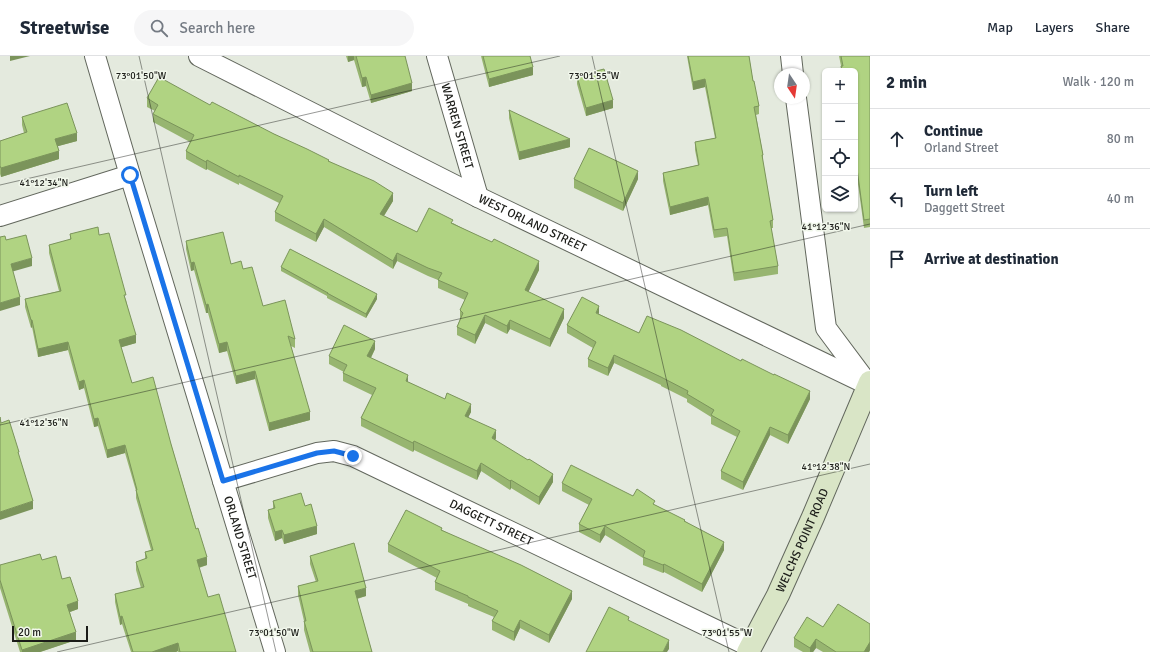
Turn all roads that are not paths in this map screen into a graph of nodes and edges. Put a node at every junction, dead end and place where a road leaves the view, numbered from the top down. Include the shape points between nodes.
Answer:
1 (95, 56) edge
2 (199, 56) edge
3 (437, 56) edge
4 (791, 56) edge
5 (792, 68) edge
6 (797, 104) edge
7 (130, 175) junction
8 (478, 197) junction
9 (0, 216) edge
10 (869, 384) edge
11 (223, 481) junction
12 (750, 650) edge
13 (275, 652) edge

1 - 7 street, ORLAND STREET
2 - 8 street, WEST ORLAND STREET
3 - 8 street, WARREN STREET
4 - 5 street
6 - 10 street via 826,328
7 - 9 street
7 - 11 street, ORLAND STREET
8 - 10 street, WEST ORLAND STREET
10 - 12 street, WELCHS POINT ROAD via 814,517
11 - 12 street, DAGGETT STREET via 317,453 334,451 353,456
11 - 13 street, ORLAND STREET

